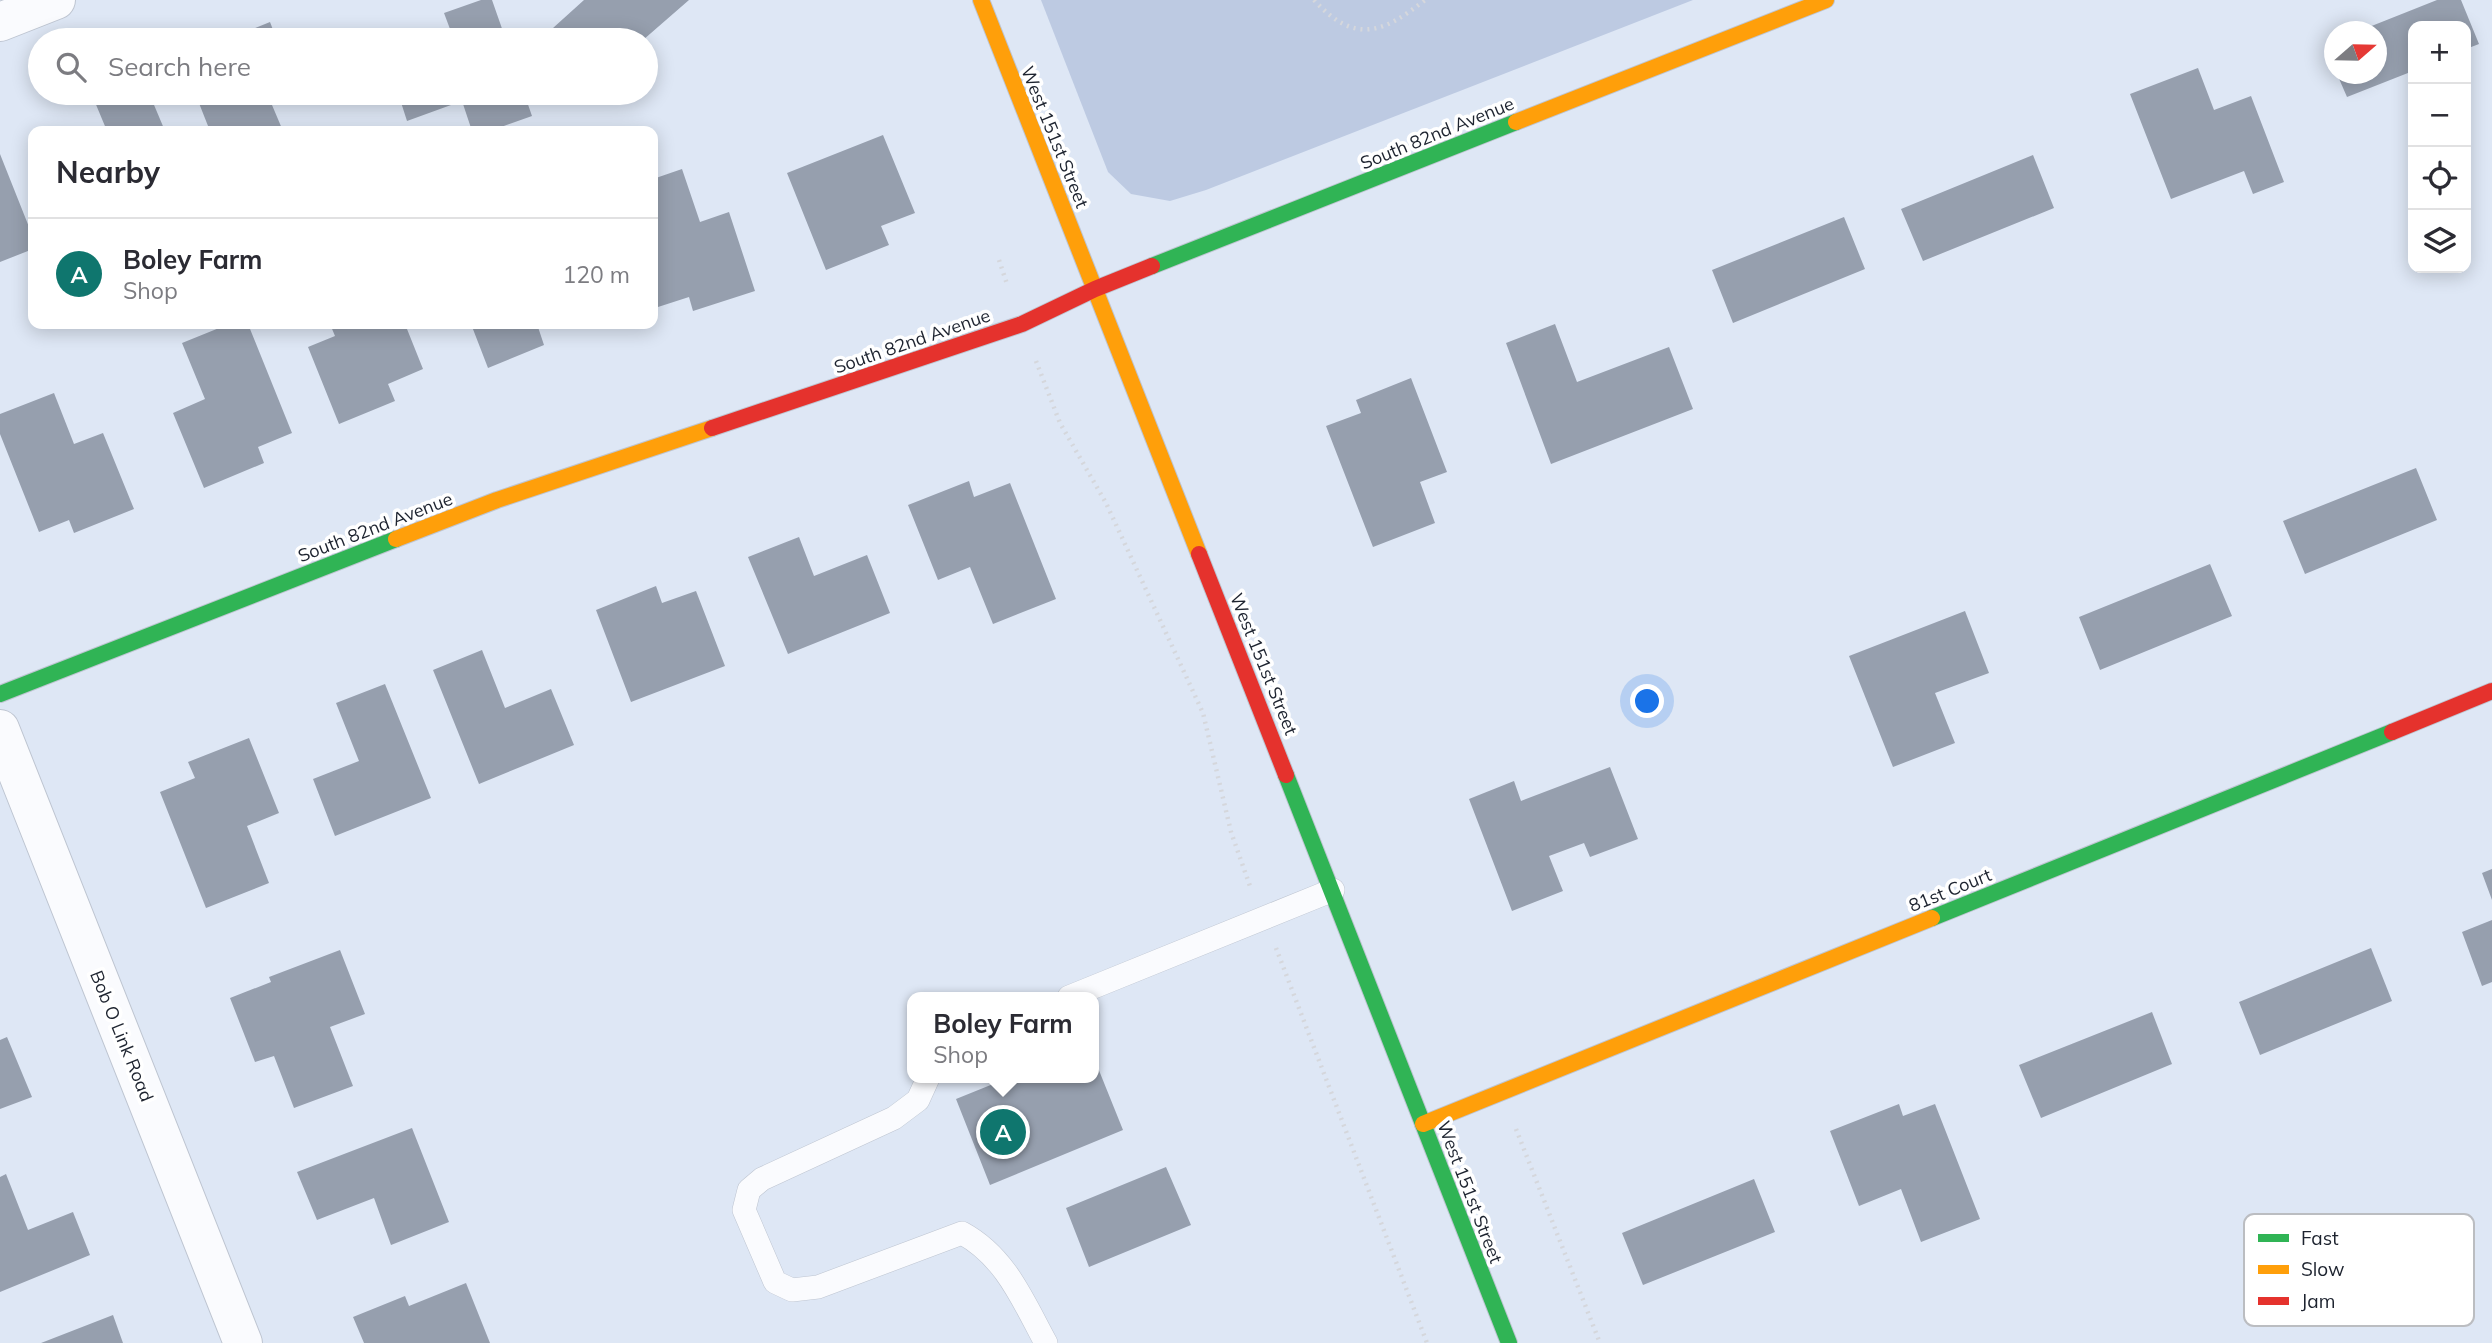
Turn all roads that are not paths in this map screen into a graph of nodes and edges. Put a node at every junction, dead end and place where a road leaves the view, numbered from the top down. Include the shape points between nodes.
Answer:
1 (56, 0) edge
2 (981, 0) edge
3 (1826, 0) edge
4 (0, 22) edge
5 (1095, 289) junction
6 (2492, 691) edge
7 (0, 694) edge
8 (0, 729) edge
9 (1332, 890) junction
10 (1081, 992) edge
11 (926, 1083) edge
12 (1423, 1124) junction
13 (243, 1343) edge
14 (1046, 1343) edge
15 (1509, 1343) edge

1 - 4 street
2 - 5 street, West 151st Street
3 - 5 street, South 82nd Avenue
5 - 7 street, South 82nd Avenue via 1021,324 497,499
5 - 9 street, West 151st Street
6 - 12 street, 81st Court
8 - 13 street, Bob O Link Road
9 - 10 lane
9 - 12 street, West 151st Street
11 - 14 lane via 918,1100 894,1118 749,1190 744,1209 775,1282 792,1290 818,1287 962,1233 981,1243 1006,1271
12 - 15 street, West 151st Street

